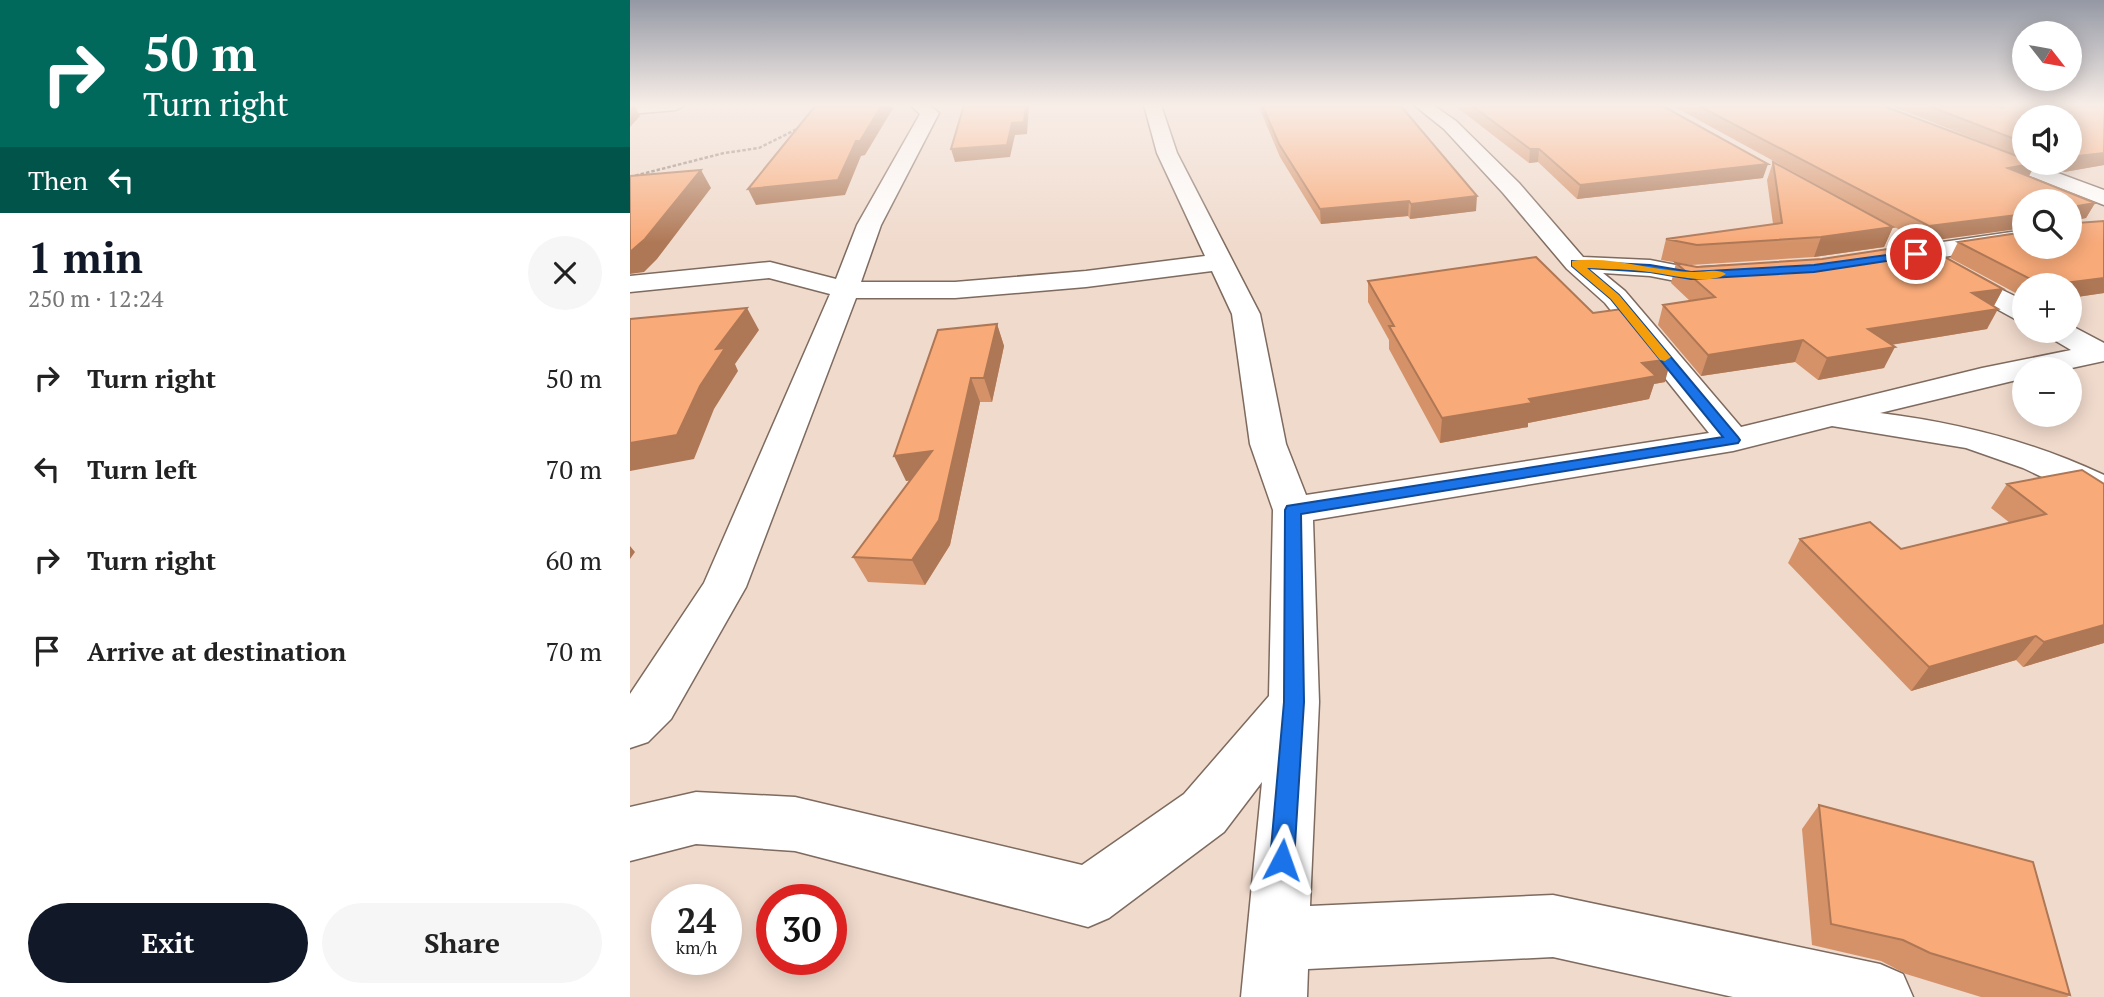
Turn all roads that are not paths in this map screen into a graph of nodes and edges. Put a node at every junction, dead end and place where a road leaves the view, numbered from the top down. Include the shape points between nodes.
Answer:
1 (909, 152) edge
2 (1167, 152) edge
3 (1476, 152) edge
4 (1983, 152) edge
5 (2104, 198) edge
6 (1880, 233) edge
7 (2012, 239) edge
8 (1916, 254) junction
9 (1222, 262) junction
10 (1852, 263) edge
11 (1576, 264) junction
12 (1752, 273) edge
13 (630, 284) edge
14 (845, 290) junction
15 (2012, 306) edge
16 (2082, 343) edge
17 (2102, 353) edge
18 (1829, 416) junction
19 (1732, 440) junction
20 (2104, 491) edge
21 (1293, 510) junction
22 (1294, 702) junction
23 (630, 726) edge
24 (630, 834) edge
25 (1275, 968) edge
26 (1880, 997) edge

1 - 14 street via 869,225
2 - 9 street
3 - 11 street
4 - 5 street
6 - 8 street
7 - 8 street
8 - 10 street
8 - 15 street
9 - 14 street via 955,290
9 - 21 street via 1246,314 1268,444
11 - 12 street via 1650,268 1691,276
11 - 19 street via 1615,297
13 - 14 street via 770,271
14 - 23 street via 724,587 653,704
16 - 17 street
17 - 18 street
18 - 19 street
18 - 20 street via 1993,444
19 - 21 street
21 - 22 street
22 - 24 street via 1204,813 1088,897 795,824 695,818
22 - 25 street
25 - 26 street via 1553,926

